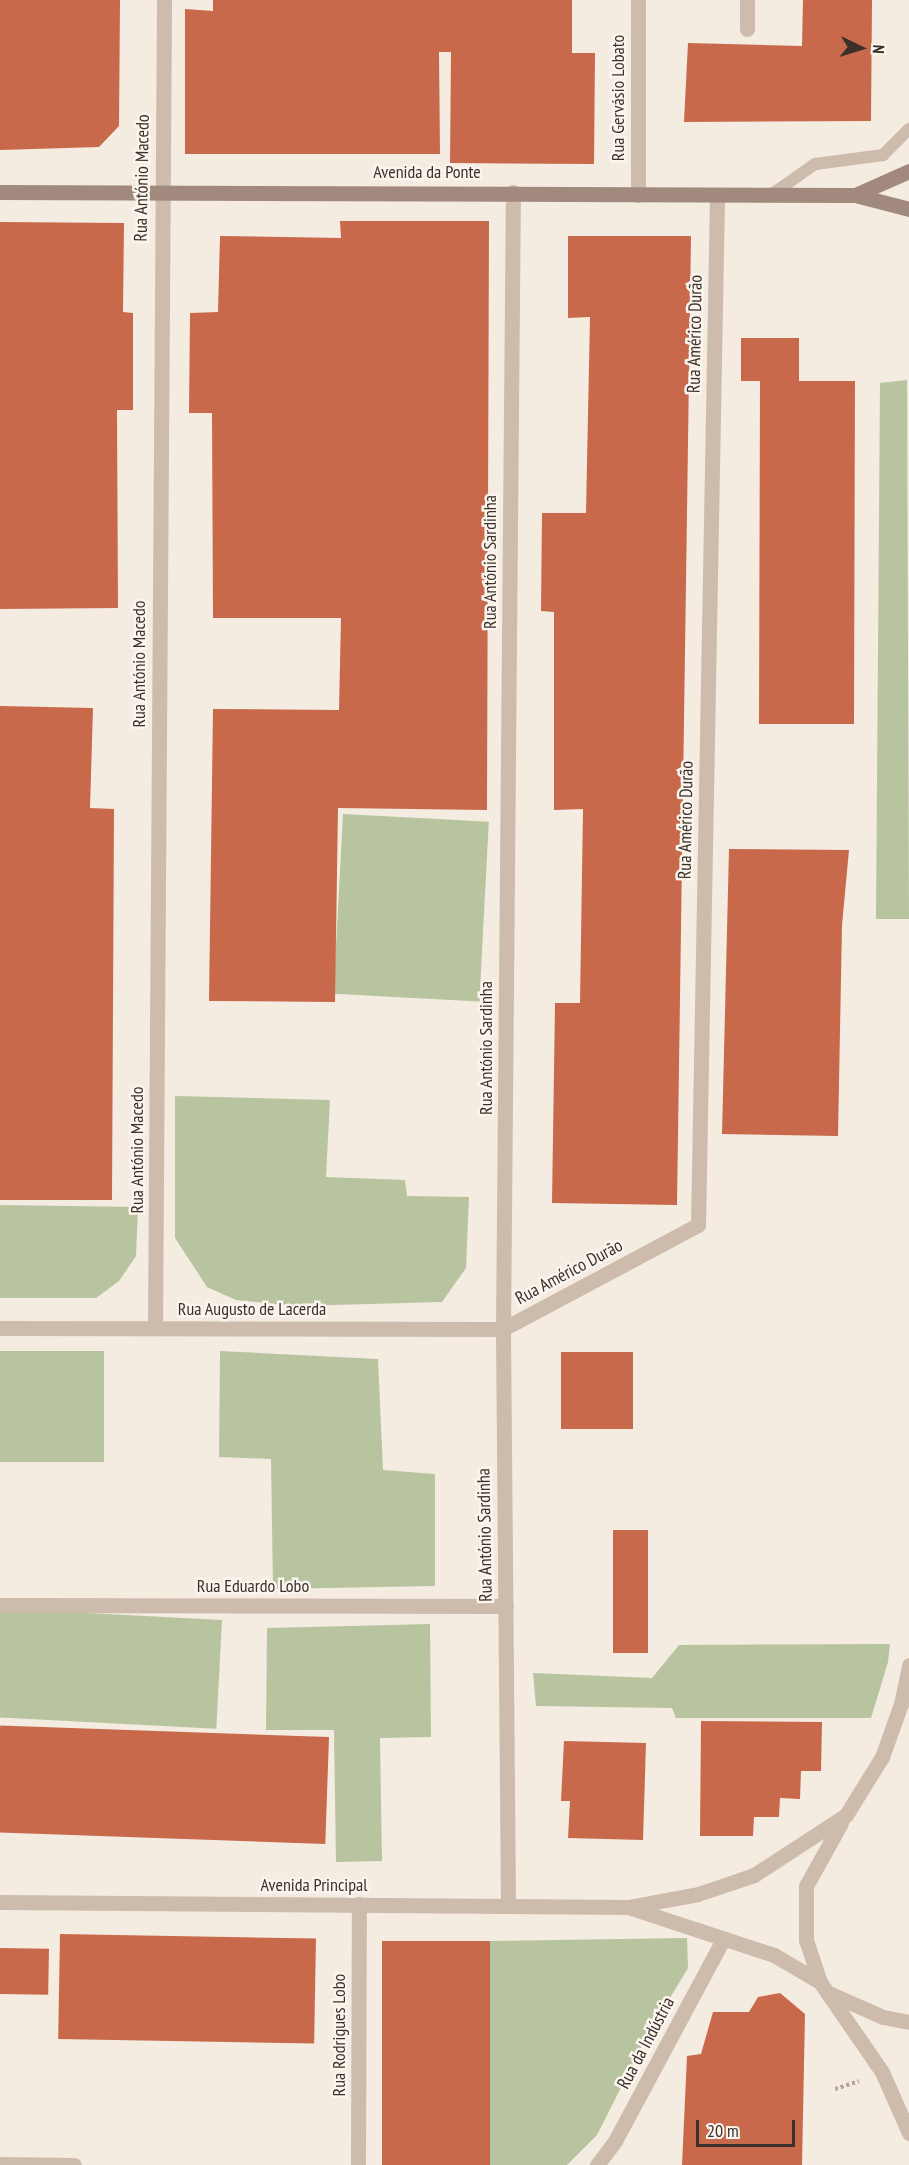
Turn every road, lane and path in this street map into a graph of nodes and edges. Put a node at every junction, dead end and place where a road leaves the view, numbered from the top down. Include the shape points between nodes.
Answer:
1 (164, 0) edge
2 (638, 0) edge
3 (747, 0) edge
4 (747, 29) dead end
5 (909, 129) edge
6 (909, 171) edge
7 (160, 191) junction
8 (0, 192) edge
9 (513, 192) junction
10 (638, 195) junction
11 (717, 195) junction
12 (771, 195) junction
13 (855, 195) junction
14 (909, 209) edge
15 (0, 1328) edge
16 (155, 1328) junction
17 (503, 1329) junction
18 (0, 1605) edge
19 (506, 1606) junction
20 (909, 1665) edge
21 (846, 1815) junction
22 (0, 1902) edge
23 (359, 1904) junction
24 (508, 1905) junction
25 (628, 1907) junction
26 (724, 1938) junction
27 (820, 1982) junction
28 (831, 1994) junction
29 (909, 2022) edge
30 (909, 2133) edge
31 (0, 2164) edge
32 (74, 2165) edge
33 (358, 2165) edge
34 (597, 2165) edge

1 - 7 street, Rua António Macedo
2 - 10 street, Rua Gervásio Lobato
3 - 4 street
5 - 12 lane via 883,155 815,164
6 - 13 street
7 - 8 street, Avenida da Ponte
7 - 9 street, Avenida da Ponte
7 - 16 street, Rua António Macedo
9 - 10 street, Avenida da Ponte
9 - 17 street, Rua António Sardinha
10 - 11 street, Avenida da Ponte
11 - 12 street, Avenida da Ponte
11 - 17 street, Rua Américo Durão via 698,1225
12 - 13 street, Avenida da Ponte
13 - 14 street
15 - 16 street, Rua Augusto de Lacerda
16 - 17 street, Rua Augusto de Lacerda
17 - 19 street, Rua António Sardinha
18 - 19 street, Rua Eduardo Lobo
19 - 24 street, Rua António Sardinha
20 - 21 street, Avenida Principal via 901,1704 882,1757
21 - 25 street, Avenida Principal via 754,1875 698,1894
21 - 27 street, Avenida Principal via 806,1886 806,1940
22 - 23 street, Avenida Principal
23 - 24 street, Avenida Principal
23 - 33 street, Rua Rodrigues Lobo
24 - 25 street, Avenida Principal
25 - 26 street, Avenida Principal
26 - 27 street, Avenida Principal via 774,1955
26 - 34 street, Rua da Indústria via 615,2141
27 - 28 street, Avenida Principal
28 - 29 street, Avenida Principal via 883,2018
28 - 30 street, Avenida Principal via 882,2072
31 - 32 street

